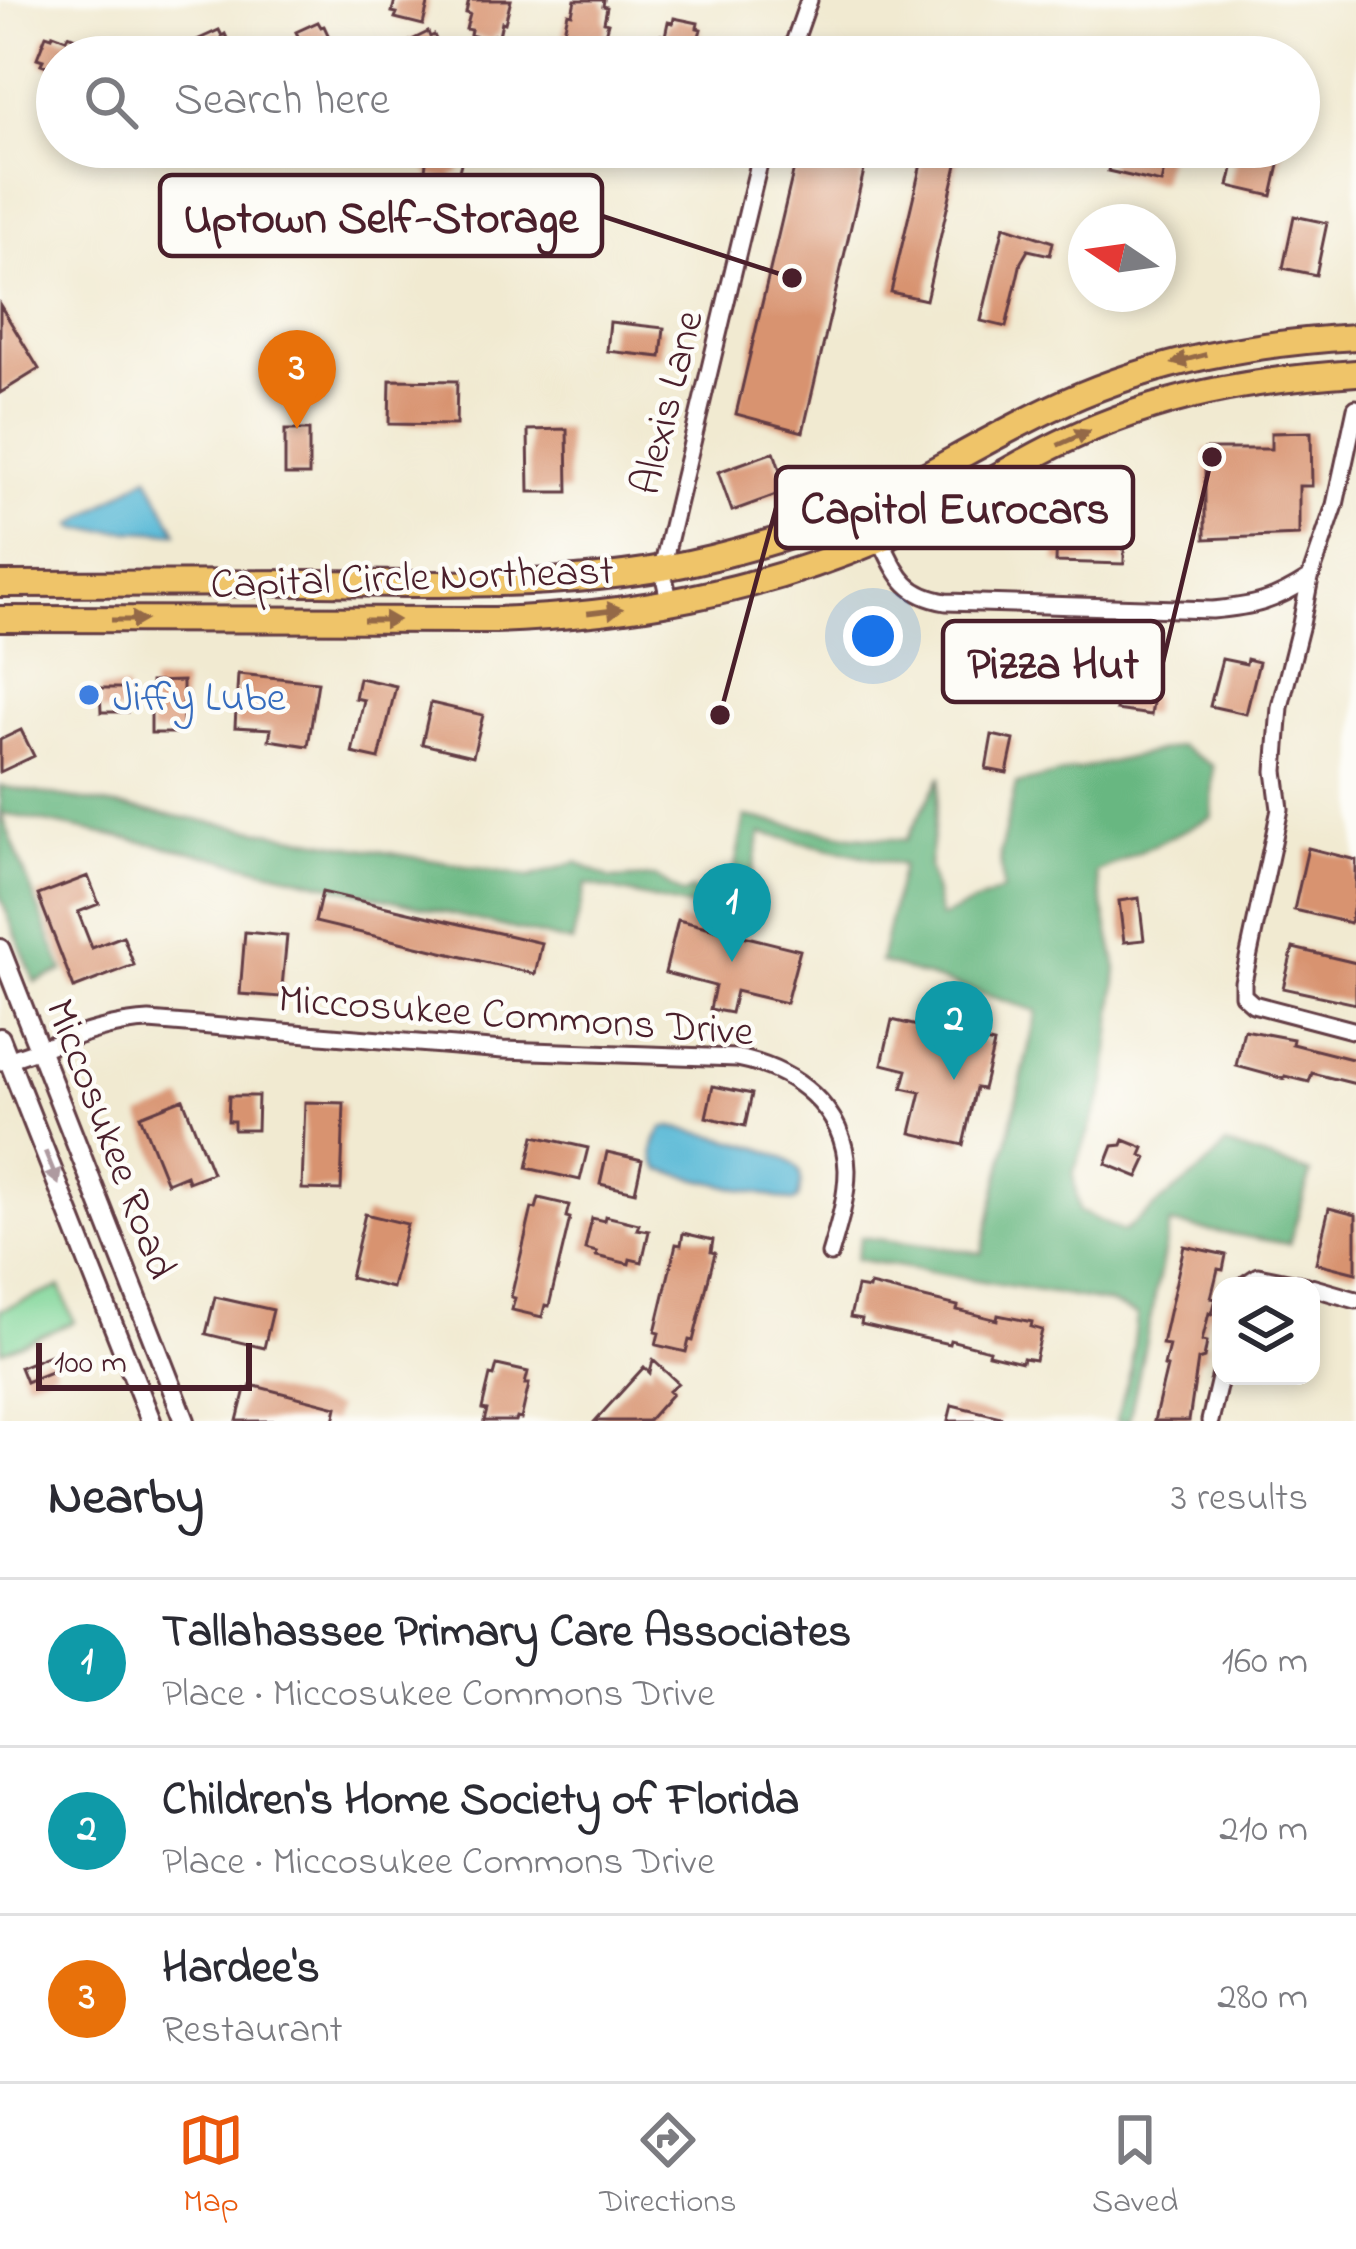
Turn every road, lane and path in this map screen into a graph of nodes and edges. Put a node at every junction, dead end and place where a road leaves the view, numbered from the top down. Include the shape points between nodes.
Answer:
1 (809, 0) edge
2 (796, 36) edge
3 (758, 168) edge
4 (1356, 337) edge
5 (1356, 373) edge
6 (1356, 408) edge
7 (868, 506) junction
8 (880, 539) junction
9 (662, 568) junction
10 (1310, 578) junction
11 (204, 583) junction
12 (0, 584) edge
13 (434, 584) junction
14 (670, 604) junction
15 (0, 619) edge
16 (202, 620) junction
17 (440, 620) junction
18 (0, 949) edge
19 (1356, 1031) edge
20 (0, 1038) edge
21 (40, 1050) junction
22 (4, 1061) edge
23 (830, 1254) dead end
24 (1320, 1289) edge
25 (1356, 1300) edge
26 (1218, 1385) edge
27 (152, 1421) edge
28 (185, 1421) edge
29 (1210, 1421) edge

1 - 2 street
3 - 9 street, Alexis Lane
4 -> 7 main road, Capital Circle Northeast via 1212,353 1145,371 1018,424
8 -> 5 main road, Capital Circle Northeast via 1064,441 1142,409 1279,378
6 - 10 street
7 - 8 main road
7 - 9 main road, Capital Circle Northeast via 801,533
8 - 10 street via 911,590 946,602 1212,610 1278,598
8 - 14 main road, Capital Circle Northeast
9 - 13 main road, Capital Circle Northeast via 589,580
9 - 14 street, Alexis Lane
10 - 19 street via 1280,707 1280,809 1243,995
11 - 12 main road, Capital Circle Northeast
11 - 13 main road, Capital Circle Northeast
11 - 16 main road
13 - 17 main road
17 -> 14 main road, Capital Circle Northeast
15 -> 16 main road, Capital Circle Northeast
16 -> 17 main road, Capital Circle Northeast
18 - 21 street, Miccosukee Road
20 - 22 street, Miccosukee Road
21 - 22 street, Miccosukee Commons Drive
21 - 23 street, Miccosukee Commons Drive via 148,1021 758,1062 811,1091 842,1142 845,1192
21 - 28 street, Miccosukee Road
22 -> 27 street, Miccosukee Road
24 - 25 street
26 - 29 street

